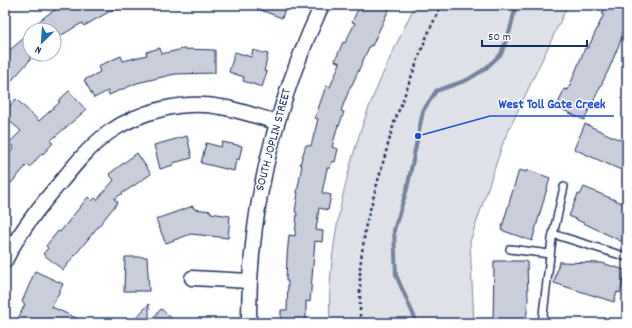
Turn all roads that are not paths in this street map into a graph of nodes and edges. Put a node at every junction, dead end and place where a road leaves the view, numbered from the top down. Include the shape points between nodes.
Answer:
1 (322, 5) edge
2 (277, 122) junction
3 (564, 187) dead end
4 (553, 234) junction
5 (510, 249) dead end
6 (550, 254) junction
7 (627, 257) edge
8 (5, 261) edge
9 (192, 278) dead end
10 (250, 281) junction
11 (249, 323) edge
12 (542, 323) edge

1 - 2 street, SOUTH JOPLIN STREET via 301,51
2 - 8 street via 219,106 196,105 151,112 128,122 108,133 79,160 23,228
2 - 10 street, SOUTH JOPLIN STREET via 258,206
3 - 4 lane
4 - 6 lane
4 - 7 lane
5 - 6 lane
6 - 12 lane
9 - 10 street
10 - 11 street, SOUTH JOPLIN STREET

